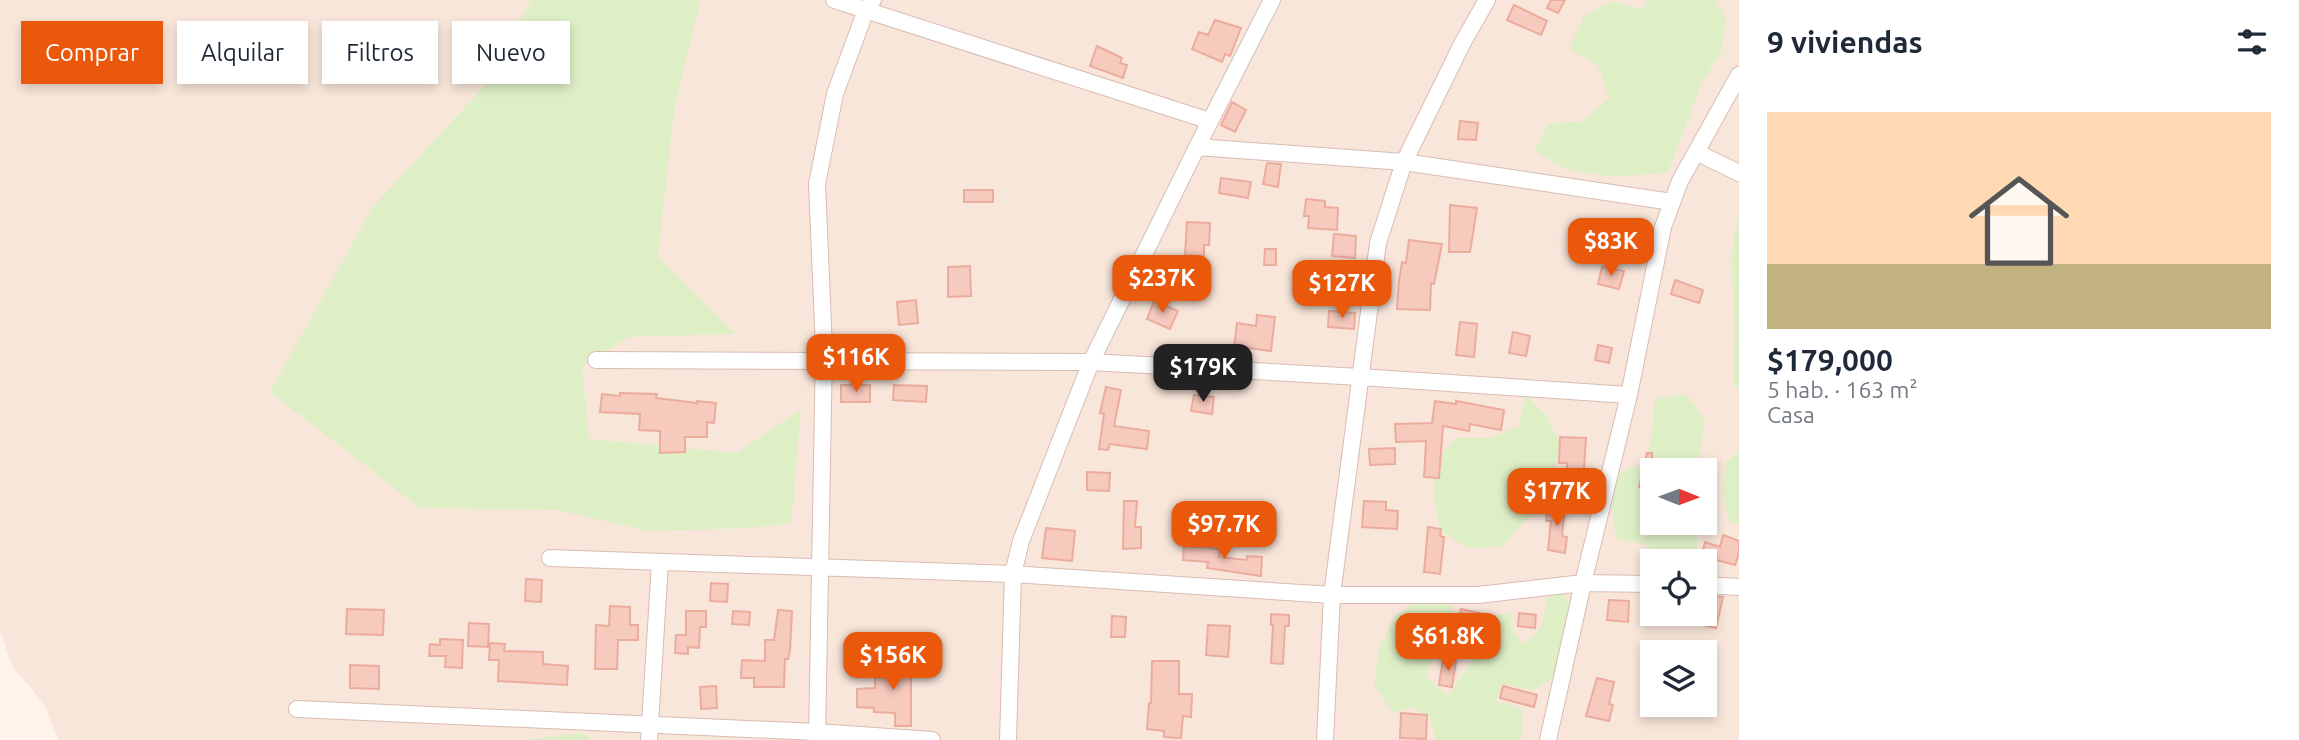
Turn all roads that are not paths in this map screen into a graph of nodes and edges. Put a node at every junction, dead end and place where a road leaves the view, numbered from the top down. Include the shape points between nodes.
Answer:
1 (834, 0) edge
2 (1272, 0) edge
3 (1487, 0) edge
4 (869, 5) edge
5 (1739, 75) edge
6 (1210, 121) junction
7 (1197, 147) junction
8 (1696, 152) junction
9 (1404, 162) junction
10 (1739, 173) edge
11 (1672, 202) junction
12 (596, 360) dead end
13 (823, 361) junction
14 (1090, 362) junction
15 (1360, 377) junction
16 (1629, 395) junction
17 (550, 558) dead end
18 (660, 562) junction
19 (820, 568) junction
20 (1013, 575) junction
21 (1583, 583) junction
22 (1640, 584) edge
23 (1717, 586) edge
24 (1739, 587) edge
25 (1332, 595) junction
26 (297, 709) dead end
27 (650, 733) edge
28 (817, 736) edge
29 (932, 740) edge
30 (1008, 740) edge
31 (1325, 740) edge
32 (1548, 740) edge

1 - 4 street
2 - 6 street
3 - 9 street
4 - 6 street
4 - 13 street via 835,94 817,184
5 - 8 street
6 - 7 street
7 - 9 street
7 - 14 street
8 - 10 street
8 - 11 street
9 - 11 street
9 - 15 street via 1378,243
11 - 16 street
12 - 13 street
13 - 14 street
13 - 19 street
14 - 15 street
14 - 20 street via 1021,541
15 - 16 street
15 - 25 street
16 - 21 street
17 - 18 street
18 - 19 street
18 - 27 street
19 - 20 street
19 - 28 street
20 - 25 street
20 - 30 street
21 - 22 street
21 - 25 street via 1478,595
21 - 32 street
23 - 24 street
25 - 31 street
26 - 27 street
27 - 28 street
28 - 29 street

